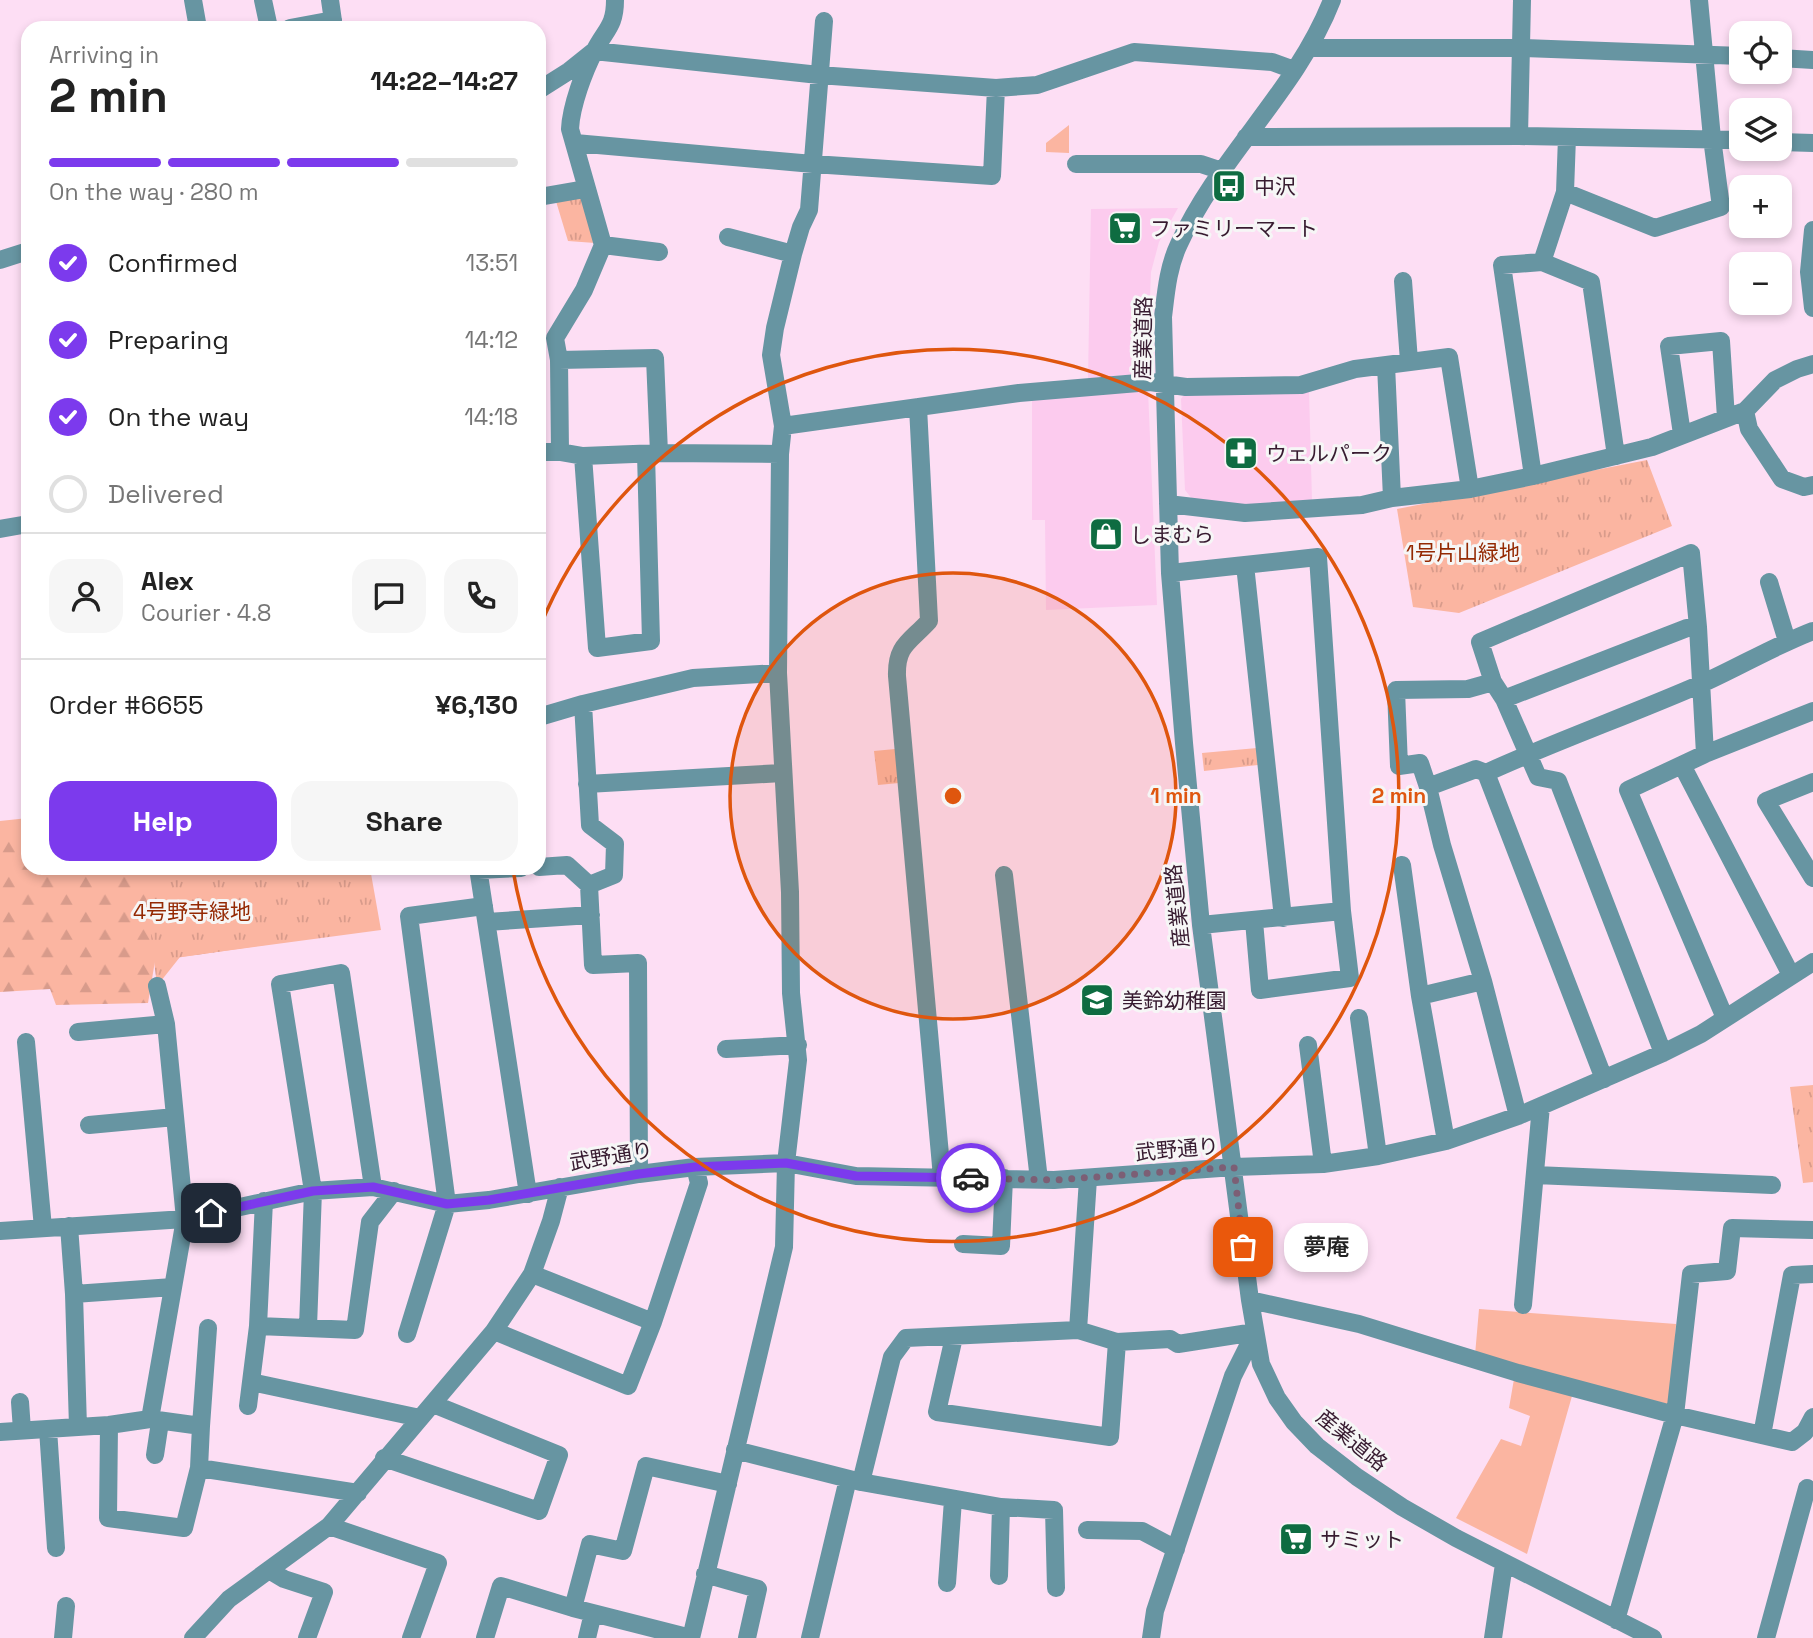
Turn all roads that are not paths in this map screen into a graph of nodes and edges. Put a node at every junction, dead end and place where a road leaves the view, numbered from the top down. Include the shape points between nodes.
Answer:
1 (193, 0) edge
2 (263, 0) edge
3 (330, 0) edge
4 (615, 0) edge
5 (1332, 0) edge
6 (1522, 0) edge
7 (1699, 0) edge
8 (197, 21) edge
9 (267, 21) edge
10 (333, 21) edge
11 (824, 21) dead end
12 (1310, 48) junction
13 (1522, 48) junction
14 (594, 51) junction
15 (1705, 54) junction
16 (1729, 55) edge
17 (1792, 59) edge
18 (1813, 60) edge
19 (1294, 70) junction
20 (819, 75) junction
21 (546, 86) edge
22 (996, 88) junction
23 (1520, 136) junction
24 (1567, 136) junction
25 (1246, 137) junction
26 (1712, 138) junction
27 (1729, 139) edge
28 (1792, 142) edge
29 (575, 143) junction
30 (1813, 143) edge
31 (1086, 161) dead end
32 (813, 164) junction
33 (1222, 171) junction
34 (585, 189) junction
35 (1565, 192) junction
36 (546, 196) edge
37 (1813, 230) edge
38 (728, 237) dead end
39 (603, 245) junction
40 (659, 252) dead end
41 (21, 253) edge
42 (793, 254) junction
43 (0, 260) edge
44 (1542, 262) junction
45 (1403, 281) dead end
46 (1813, 308) edge
47 (559, 360) junction
48 (1409, 361) junction
49 (1813, 364) edge
50 (1386, 365) junction
51 (1165, 385) junction
52 (918, 407) junction
53 (1745, 411) junction
54 (1726, 418) junction
55 (783, 426) junction
56 (1682, 434) junction
57 (546, 452) edge
58 (560, 452) junction
59 (653, 453) junction
60 (780, 454) junction
61 (583, 456) junction
62 (1616, 456) junction
63 (1533, 476) junction
64 (1813, 485) edge
65 (1470, 489) junction
66 (1392, 498) junction
67 (1168, 504) junction
68 (21, 525) edge
69 (0, 529) edge
70 (1245, 565) junction
71 (1170, 573) junction
72 (1769, 582) dead end
73 (1698, 626) junction
74 (1813, 631) edge
75 (1787, 641) junction
76 (778, 673) junction
77 (1493, 682) junction
78 (1701, 684) junction
79 (1504, 699) junction
80 (583, 704) junction
81 (1813, 711) edge
82 (546, 715) edge
83 (1529, 753) junction
84 (1705, 754) junction
85 (1682, 765) junction
86 (782, 773) junction
87 (1486, 773) junction
88 (1813, 782) edge
89 (587, 784) junction
90 (1428, 787) junction
91 (1402, 865) dead end
92 (546, 866) edge
93 (479, 875) edge
94 (1004, 875) dead end
95 (1813, 878) edge
96 (589, 885) junction
97 (1342, 911) junction
98 (485, 914) junction
99 (591, 915) junction
100 (1283, 918) junction
101 (1254, 921) junction
102 (1201, 925) junction
103 (1813, 962) edge
104 (1791, 975) junction
105 (1483, 981) junction
106 (157, 986) dead end
107 (1420, 996) junction
108 (1359, 1018) dead end
109 (1725, 1018) junction
110 (166, 1024) junction
111 (78, 1032) dead end
112 (26, 1042) dead end
113 (798, 1045) junction
114 (1308, 1045) dead end
115 (726, 1049) dead end
116 (1663, 1053) junction
117 (1604, 1079) junction
118 (1541, 1106) junction
119 (1518, 1116) junction
120 (175, 1117) junction
121 (89, 1125) dead end
122 (1446, 1142) junction
123 (1378, 1156) junction
124 (786, 1163) junction
125 (1323, 1164) junction
126 (695, 1167) junction
127 (1234, 1167) junction
128 (639, 1174) junction
129 (1535, 1175) junction
130 (942, 1177) junction
131 (1004, 1178) junction
132 (1088, 1179) junction
133 (1039, 1180) junction
134 (1772, 1185) dead end
135 (373, 1187) junction
136 (560, 1187) junction
137 (313, 1191) junction
138 (394, 1191) junction
139 (528, 1194) junction
140 (264, 1201) junction
141 (447, 1204) junction
142 (185, 1219) junction
143 (69, 1226) junction
144 (43, 1228) junction
145 (1813, 1230) edge
146 (0, 1231) edge
147 (963, 1244) dead end
148 (532, 1274) junction
149 (1813, 1274) edge
150 (173, 1287) junction
151 (74, 1294) junction
152 (1250, 1300) junction
153 (1523, 1305) dead end
154 (653, 1322) junction
155 (258, 1326) junction
156 (308, 1327) junction
157 (208, 1328) dead end
158 (1078, 1330) junction
159 (494, 1331) junction
160 (1255, 1332) junction
161 (407, 1334) dead end
162 (954, 1337) junction
163 (1117, 1342) junction
164 (251, 1382) junction
165 (20, 1402) dead end
166 (433, 1404) junction
167 (248, 1406) dead end
168 (1675, 1415) junction
169 (1813, 1417) edge
170 (420, 1418) junction
171 (155, 1420) junction
172 (109, 1425) junction
173 (201, 1426) junction
174 (78, 1427) junction
175 (48, 1429) junction
176 (22, 1430) junction
177 (0, 1432) edge
178 (1762, 1436) junction
179 (735, 1450) junction
180 (155, 1455) dead end
181 (384, 1458) junction
182 (200, 1468) junction
183 (855, 1481) junction
184 (729, 1484) junction
185 (1807, 1488) dead end
186 (358, 1493) junction
187 (953, 1500) junction
188 (1001, 1507) junction
189 (329, 1526) junction
190 (1087, 1530) dead end
191 (56, 1548) dead end
192 (1176, 1549) junction
193 (1504, 1564) junction
194 (268, 1570) junction
195 (705, 1574) junction
196 (999, 1576) dead end
197 (947, 1583) dead end
198 (1056, 1588) dead end
199 (66, 1606) dead end
200 (573, 1608) junction
201 (593, 1613) junction
202 (1616, 1620) junction
203 (63, 1638) edge
204 (193, 1638) edge
205 (307, 1638) edge
206 (411, 1638) edge
207 (485, 1638) edge
208 (587, 1638) edge
209 (691, 1638) edge
210 (747, 1638) edge
211 (810, 1638) edge
212 (1151, 1638) edge
213 (1493, 1638) edge
214 (1653, 1638) edge
215 (1766, 1638) edge

1 - 8 street
2 - 9 street
3 - 10 street
4 - 14 street via 615,17
5 - 12 street, 産業道路
6 - 13 street
7 - 15 street
11 - 20 street
12 - 13 street
12 - 19 street, 産業道路
13 - 15 street
13 - 23 street
14 - 20 street
14 - 21 street
14 - 29 street via 570,115
15 - 16 street
15 - 26 street
17 - 18 street
19 - 22 street via 1272,62 1134,52 1037,85
19 - 25 street, 産業道路
20 - 22 street
20 - 32 street
22 - 32 street via 992,176
23 - 24 street
23 - 25 street
24 - 26 street
24 - 35 street
25 - 33 street, 産業道路
26 - 27 street
26 - 35 street via 1721,207 1655,228
28 - 30 street
29 - 32 street
29 - 34 street
31 - 33 street via 1201,164
32 - 42 street via 809,210
33 - 51 street, 産業道路 via 1178,245 1167,280
34 - 36 street
34 - 39 street
35 - 44 street
37 - 46 street via 1808,272
38 - 42 street
39 - 40 street
39 - 47 street via 555,338
41 - 43 street
42 - 55 street via 771,355
44 - 62 street via 1591,282
44 - 63 street via 1502,265
45 - 48 street
47 - 58 street
47 - 59 street via 655,358
48 - 50 street
48 - 65 street via 1450,357
49 - 53 street via 1776,380
50 - 51 street via 1301,385
50 - 66 street
51 - 52 street via 1150,382 1019,393
51 - 67 street, 産業道路
52 - 55 street
52 - 130 street via 929,621 900,649 897,676
53 - 54 street
53 - 64 street via 1749,429 1782,479 1804,487
54 - 56 street
54 - 56 street via 1721,341 1669,346
55 - 60 street
56 - 62 street
57 - 58 street
58 - 61 street
59 - 60 street
59 - 61 street
59 - 61 street via 651,641 597,648
60 - 76 street
62 - 63 street
63 - 65 street
65 - 66 street
66 - 67 street via 1362,505 1245,513
67 - 71 street, 産業道路
68 - 69 street
70 - 71 street
70 - 97 street via 1318,557
70 - 100 street
71 - 102 street, 産業道路
72 - 75 street
73 - 77 street via 1691,553 1480,642
73 - 78 street
73 - 79 street
74 - 75 street
75 - 78 street
76 - 80 street via 693,678
76 - 86 street
77 - 79 street
77 - 90 street via 1468,689 1396,690 1399,766 1420,763
78 - 83 street
78 - 84 street
79 - 83 street
80 - 82 street
80 - 89 street
81 - 84 street
83 - 87 street
83 - 116 street via 1538,777 1558,780
84 - 85 street
85 - 104 street
85 - 109 street via 1628,790
86 - 89 street
86 - 113 street via 791,993
87 - 90 street via 1476,769
87 - 117 street
88 - 95 street via 1766,801
89 - 96 street via 590,825 615,844 616,860 614,875
90 - 105 street
91 - 107 street
92 - 96 street via 567,865
93 - 98 street
94 - 133 street
96 - 99 street
97 - 100 street
97 - 101 street via 1350,978 1260,990
98 - 99 street
98 - 139 street
98 - 141 street via 409,916
99 - 128 street via 593,965 638,963
100 - 101 street
101 - 102 street
102 - 127 street, 産業道路
103 - 104 street, 武野通り
104 - 109 street, 武野通り
105 - 107 street
105 - 119 street
106 - 110 street
107 - 122 street
108 - 123 street
109 - 116 street, 武野通り
110 - 111 street
110 - 120 street
112 - 144 street
113 - 115 street
113 - 124 street
114 - 125 street
116 - 117 street, 武野通り
117 - 118 street, 武野通り
118 - 119 street, 武野通り
118 - 129 street
119 - 122 street, 武野通り
120 - 121 street
120 - 142 street
122 - 123 street, 武野通り
123 - 125 street, 武野通り
124 - 126 street, 武野通り
124 - 130 street, 武野通り via 856,1176
124 - 179 street via 784,1247
125 - 127 street, 武野通り
126 - 128 street, 武野通り
126 - 154 street via 698,1184
127 - 132 street, 武野通り
127 - 152 street, 産業道路
128 - 136 street, 武野通り
129 - 134 street
129 - 153 street
130 - 131 street, 武野通り
131 - 133 street, 武野通り
131 - 147 street via 1001,1246
132 - 133 street, 武野通り
132 - 158 street
135 - 137 street, 武野通り
135 - 137 street via 341,973 279,984
135 - 138 street, 武野通り
136 - 139 street, 武野通り
136 - 148 street
137 - 140 street, 武野通り
137 - 156 street
138 - 141 street, 武野通り
138 - 156 street via 370,1222 355,1330
139 - 141 street, 武野通り
140 - 142 street, 武野通り
140 - 155 street
141 - 161 street
142 - 143 street, 武野通り
142 - 150 street
143 - 144 street, 武野通り
143 - 151 street
144 - 146 street, 武野通り
145 - 168 street via 1731,1228 1727,1271 1691,1274
148 - 154 street
148 - 159 street
149 - 178 street via 1792,1275
150 - 151 street
150 - 171 street
151 - 174 street
152 - 160 street, 産業道路
152 - 168 street via 1359,1324
154 - 159 street via 628,1386
155 - 156 street
155 - 164 street
157 - 173 street
158 - 162 street
158 - 163 street
159 - 166 street
160 - 163 street via 1178,1344 1170,1339
160 - 192 street via 1233,1376
160 - 193 street, 産業道路 via 1261,1364 1277,1398 1317,1446 1402,1507
162 - 163 street via 937,1412 1110,1437
162 - 183 street via 906,1338 892,1357
164 - 167 street
164 - 170 street
165 - 176 street
166 - 170 street
166 - 181 street via 559,1455 539,1511
168 - 178 street
168 - 202 street
169 - 178 street via 1805,1432 1792,1442
170 - 181 street
171 - 172 street
171 - 173 street
171 - 180 street
172 - 174 street
172 - 182 street via 108,1518 184,1528
173 - 182 street
174 - 175 street
175 - 176 street
175 - 191 street
176 - 177 street
179 - 183 street
179 - 184 street
181 - 186 street
182 - 186 street
183 - 187 street
183 - 211 street
184 - 195 street
184 - 200 street via 646,1466 624,1551 590,1544
185 - 215 street
186 - 189 street
187 - 188 street
187 - 197 street
188 - 196 street
188 - 198 street via 1054,1510
189 - 194 street
189 - 206 street via 438,1563
190 - 192 street via 1142,1531
192 - 212 street
193 - 202 street, 産業道路
193 - 213 street
194 - 204 street via 229,1599
194 - 205 street via 324,1592
195 - 209 street
195 - 210 street via 758,1589
199 - 203 street
200 - 201 street
200 - 207 street via 501,1586
201 - 208 street
201 - 209 street
202 - 214 street, 産業道路

